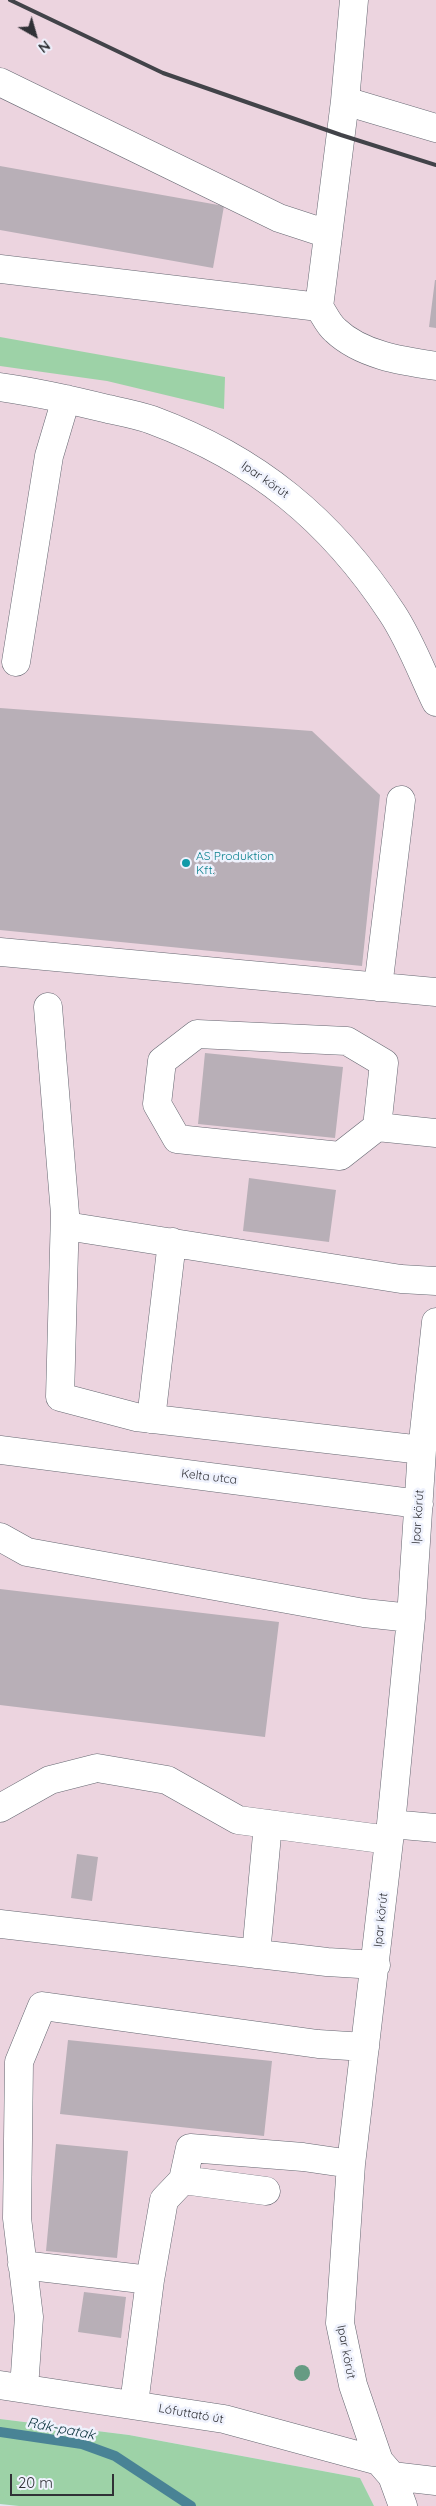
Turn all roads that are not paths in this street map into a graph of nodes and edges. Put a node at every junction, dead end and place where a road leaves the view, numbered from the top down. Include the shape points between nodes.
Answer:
1 (354, 0) edge
2 (0, 82) edge
3 (345, 102) junction
4 (436, 128) edge
5 (328, 234) junction
6 (0, 268) edge
7 (319, 307) junction
8 (436, 366) edge
9 (0, 387) edge
10 (66, 398) junction
11 (16, 662) dead end
12 (436, 702) edge
13 (401, 800) dead end
14 (0, 952) edge
15 (378, 987) junction
16 (436, 992) edge
17 (48, 1007) dead end
18 (377, 1127) junction
19 (436, 1133) edge
20 (65, 1213) junction
21 (172, 1242) junction
22 (436, 1281) edge
23 (436, 1322) edge
24 (151, 1419) junction
25 (0, 1450) edge
26 (426, 1464) edge
27 (419, 1504) junction
28 (0, 1537) edge
29 (411, 1618) junction
30 (0, 1808) edge
31 (268, 1824) junction
32 (436, 1828) edge
33 (390, 1832) junction
34 (0, 1924) edge
35 (256, 1954) junction
36 (376, 1965) junction
37 (365, 2047) junction
38 (351, 2164) junction
39 (183, 2180) junction
40 (266, 2191) dead end
41 (22, 2265) junction
42 (150, 2280) junction
43 (12, 2387) edge
44 (134, 2404) junction
45 (385, 2469) junction
46 (436, 2481) edge
47 (404, 2506) edge

1 - 3 street
2 - 5 street via 279,218
3 - 4 street
3 - 5 street
5 - 7 street
6 - 7 street
7 - 8 street via 334,329 358,346 399,360
9 - 10 street, Ipar körút
10 - 11 street via 49,456
10 - 12 street, Ipar körút via 150,419 210,445 262,475 307,510 352,558 393,615
13 - 15 street
14 - 15 street
15 - 16 street
17 - 20 street
18 - 18 street via 340,1156 177,1139 157,1104 162,1061 197,1034 347,1041 384,1063
18 - 19 street
20 - 21 street via 66,1226
20 - 24 street via 60,1397
21 - 22 street via 401,1279
21 - 24 street
23 - 26 street, Ipar körút
24 - 26 street
25 - 27 street, Kelta utca
26 - 27 street, Ipar körút
27 - 29 street, Ipar körút
28 - 29 street via 26,1552 364,1613
29 - 33 street, Ipar körút
30 - 31 street via 50,1780 97,1768 167,1780 238,1820
31 - 33 street
31 - 35 street
32 - 33 street
33 - 36 street, Ipar körút
34 - 35 street
35 - 36 street
36 - 37 street, Ipar körút
37 - 38 street, Ipar körút
37 - 41 street via 318,2044 42,2006 19,2062 17,2218
38 - 39 street via 190,2148
38 - 45 street, Ipar körút via 340,2323 353,2385
39 - 40 street
39 - 42 street via 164,2200
41 - 42 street
41 - 43 street via 29,2317
42 - 44 street
43 - 44 street, Lófuttató út
44 - 45 street, Lófuttató út via 224,2419
45 - 46 street, Lófuttató út
45 - 47 street, Ipar körút

